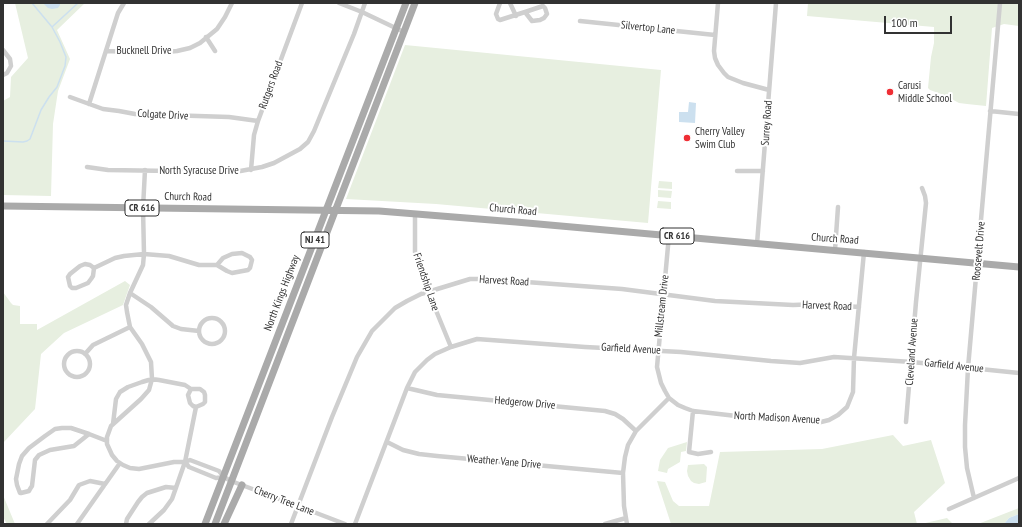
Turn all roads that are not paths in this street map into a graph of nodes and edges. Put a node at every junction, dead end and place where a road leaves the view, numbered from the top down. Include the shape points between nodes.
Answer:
1 (124, 3) edge
2 (232, 3) edge
3 (302, 3) edge
4 (339, 3) edge
5 (365, 3) edge
6 (406, 3) edge
7 (415, 3) edge
8 (500, 3) edge
9 (510, 3) edge
10 (718, 3) edge
11 (776, 3) edge
12 (1000, 3) edge
13 (362, 12) junction
14 (525, 12) junction
15 (516, 16) junction
16 (580, 21) dead end
17 (396, 29) junction
18 (404, 32) junction
19 (715, 35) junction
20 (206, 37) junction
21 (3, 50) edge
22 (106, 51) junction
23 (215, 51) dead end
24 (3, 75) edge
25 (769, 90) junction
26 (70, 97) dead end
27 (89, 104) junction
28 (990, 112) junction
29 (1019, 114) edge
30 (258, 121) junction
31 (87, 167) dead end
32 (145, 170) junction
33 (251, 170) junction
34 (737, 170) dead end
35 (763, 171) junction
36 (922, 188) dead end
37 (3, 206) edge
38 (838, 207) dead end
39 (142, 208) junction
40 (326, 211) junction
41 (336, 211) junction
42 (415, 214) junction
43 (669, 235) junction
44 (757, 244) junction
45 (835, 250) junction
46 (864, 252) junction
47 (144, 254) junction
48 (920, 258) junction
49 (978, 263) junction
50 (217, 265) junction
51 (1019, 267) edge
52 (94, 268) junction
53 (428, 292) junction
54 (130, 293) junction
55 (664, 294) junction
56 (859, 307) junction
57 (130, 327) junction
58 (199, 331) junction
59 (451, 347) junction
60 (658, 350) junction
61 (85, 354) junction
62 (854, 358) junction
63 (912, 362) junction
64 (968, 368) junction
65 (1019, 373) edge
66 (152, 379) junction
67 (407, 388) junction
68 (191, 389) junction
69 (669, 398) junction
70 (196, 407) junction
71 (693, 411) junction
72 (906, 422) dead end
73 (112, 424) junction
74 (636, 431) junction
75 (89, 434) junction
76 (107, 440) junction
77 (387, 442) junction
78 (711, 452) dead end
79 (185, 462) junction
80 (120, 463) junction
81 (624, 473) junction
82 (224, 477) junction
83 (1019, 478) edge
84 (231, 481) junction
85 (105, 484) junction
86 (242, 485) junction
87 (176, 488) junction
88 (974, 498) junction
89 (298, 506) junction
90 (949, 509) dead end
91 (626, 518) junction
92 (48, 524) edge
93 (77, 524) edge
94 (126, 524) edge
95 (149, 524) edge
96 (205, 524) edge
97 (215, 524) edge
98 (224, 524) edge
99 (291, 524) edge
100 (345, 524) edge
101 (355, 524) edge
102 (605, 524) edge
103 (627, 524) edge

1 - 22 street via 118,13
2 - 20 street, Bucknell Drive via 217,29
3 - 30 street, Rutgers Road
4 - 13 street
5 - 13 street, North Syracuse Drive
6 - 17 main road, North Kings Highway / NJ 41
7 - 18 main road, North Kings Highway / NJ 41
8 - 15 street via 497,11 500,20
9 - 15 street
10 - 19 street
11 - 25 street, Surrey Road
12 - 28 street, Roosevelt Drive
13 - 17 street
13 - 33 street, North Syracuse Drive via 308,142 274,163
14 - 14 street via 532,21 544,18 547,14 543,6
14 - 15 street
16 - 19 street, Silvertop Lane
17 - 18 street
17 - 40 main road, North Kings Highway / NJ 41
18 - 41 main road, North Kings Highway / NJ 41
19 - 25 street via 715,58 724,73 743,83
20 - 22 street, Bucknell Drive via 190,48 177,51 155,54
20 - 23 street
21 - 24 street via 10,59 11,66
22 - 27 street
25 - 35 street, Surrey Road
26 - 27 street, Colgate Drive
27 - 30 street, Colgate Drive via 135,114 229,117
28 - 29 street
28 - 49 street, Roosevelt Drive
30 - 33 street, Rutgers Road
31 - 32 street, North Syracuse Drive
32 - 33 street, North Syracuse Drive
32 - 39 street
34 - 35 street
35 - 44 street, Surrey Road
36 - 48 street, Cleveland Avenue via 926,203
37 - 39 main road, Church Road / CR 616
38 - 45 street
39 - 40 main road, Church Road / CR 616
39 - 47 street
40 - 41 main road, Church Road / CR 616
40 - 82 main road, North Kings Highway / NJ 41
41 - 42 main road, Church Road / CR 616
41 - 84 main road, North Kings Highway / NJ 41
42 - 43 main road, Church Road / CR 616
42 - 53 street, Friendship Lane via 415,252
43 - 44 main road, Church Road / CR 616
43 - 55 street, Millstream Drive
44 - 45 main road, Church Road / CR 616
45 - 46 main road, Church Road / CR 616
46 - 48 main road, Church Road / CR 616
46 - 56 street, North Madison Avenue
47 - 50 street via 169,256 200,265
47 - 52 street via 115,258
47 - 54 street via 143,265
48 - 49 main road, Church Road / CR 616
48 - 63 street, Cleveland Avenue
49 - 51 main road, Church Road / CR 616
49 - 64 street, Roosevelt Drive
50 - 50 street via 226,272 242,272 250,268 252,260 242,253 232,254 223,258
52 - 52 street via 93,276 88,283 76,288 70,286 68,277 80,266 85,264
53 - 55 street, Harvest Road via 485,278
53 - 59 street, Friendship Lane
53 - 89 street, Harvest Road via 395,308 372,331 357,357
54 - 57 street via 126,305
54 - 58 street via 173,326
55 - 56 street, Harvest Road via 715,301
55 - 60 street, Millstream Drive
56 - 62 street, North Madison Avenue
57 - 61 street via 93,345
57 - 66 street via 151,362
58 - 58 street via 202,338 213,343 221,340 224,328 220,321 209,318 202,323
59 - 60 street, Garfield Avenue via 477,339
59 - 67 street, Garfield Avenue via 427,360 415,372
60 - 62 street, Garfield Avenue via 800,363 834,357
60 - 69 street, Millstream Drive via 658,375
61 - 61 street via 75,351 68,355 64,363 70,374 78,376 88,370 90,362
62 - 63 street, Garfield Avenue
62 - 71 street, North Madison Avenue via 853,392 848,407 829,420 771,420
63 - 64 street, Garfield Avenue
63 - 72 street, Cleveland Avenue
64 - 65 street, Garfield Avenue
64 - 88 street, Roosevelt Drive via 965,447
66 - 68 street via 185,385
66 - 73 street via 149,390 142,399
66 - 73 street via 120,392 116,399
67 - 74 street, Hedgerow Drive via 437,395 605,411 623,419
67 - 77 street, Garfield Avenue
68 - 70 street via 188,400
68 - 70 street via 200,389 205,395 205,402
69 - 71 street, North Madison Avenue
69 - 74 street
70 - 79 street
71 - 78 street via 689,452
73 - 76 street
74 - 81 street via 628,445
75 - 75 street via 74,446 50,450 39,455 35,460 32,486 29,491 20,493 16,479 22,456 29,448 56,429 71,428
75 - 76 street
76 - 80 street via 112,455
77 - 81 street, Weather Vane Drive via 403,450 420,454
77 - 101 street, Garfield Avenue
79 - 80 street, Cherry Tree Lane via 139,469
79 - 82 street via 188,467 216,478
79 - 82 street, Cherry Tree Lane via 190,460 219,470
79 - 87 street
80 - 85 street
81 - 91 street
82 - 84 street, Cherry Tree Lane
82 - 96 main road, North Kings Highway / NJ 41
83 - 88 street
84 - 86 street, Cherry Tree Lane
84 - 97 main road, North Kings Highway / NJ 41
85 - 92 street via 90,481 79,485 70,500
85 - 93 street
86 - 89 street, Cherry Tree Lane
86 - 98 main road
87 - 94 street via 166,487 147,493 138,502
87 - 95 street via 164,510
88 - 90 street
89 - 99 street, Harvest Road
89 - 100 street, Cherry Tree Lane
91 - 102 street
91 - 103 street

